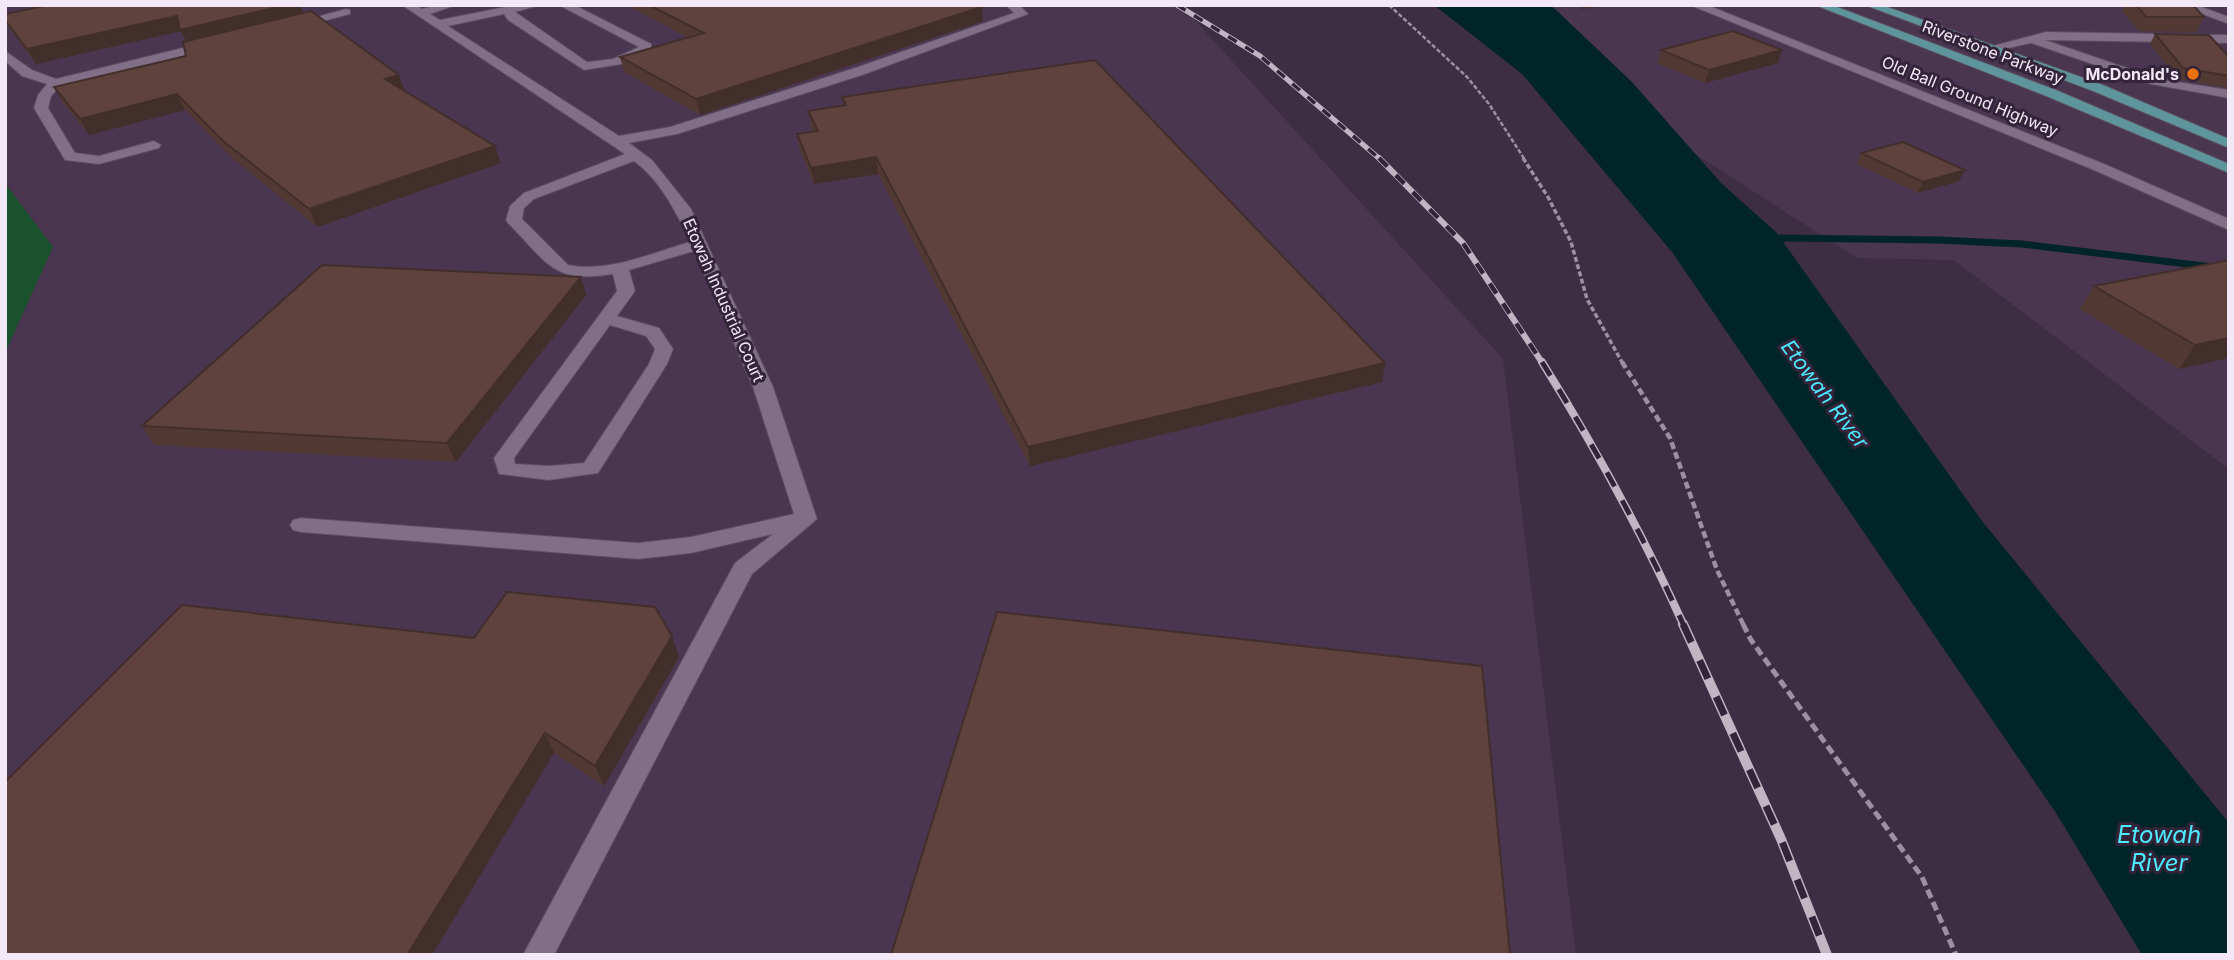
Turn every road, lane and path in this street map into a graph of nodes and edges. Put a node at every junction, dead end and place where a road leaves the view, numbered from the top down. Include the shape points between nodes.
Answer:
1 (450, 5) edge
2 (534, 5) edge
3 (565, 5) edge
4 (1012, 5) edge
5 (1389, 5) edge
6 (1696, 5) edge
7 (1821, 5) edge
8 (1871, 5) edge
9 (2185, 5) edge
10 (414, 9) edge
11 (508, 9) junction
12 (346, 12) dead end
13 (2229, 21) edge
14 (438, 24) junction
15 (280, 29) edge
16 (2063, 36) junction
17 (2107, 36) junction
18 (2032, 39) junction
19 (2229, 39) edge
20 (2209, 40) junction
21 (227, 41) edge
22 (1991, 48) junction
23 (5, 55) edge
24 (2229, 55) edge
25 (2081, 57) junction
26 (2132, 74) junction
27 (55, 83) junction
28 (2229, 94) edge
29 (617, 141) junction
30 (2229, 144) edge
31 (153, 145) dead end
32 (2190, 151) junction
33 (636, 155) junction
34 (2229, 169) edge
35 (2229, 225) edge
36 (699, 244) junction
37 (620, 266) junction
38 (606, 318) junction
39 (806, 519) junction
40 (302, 525) dead end
41 (538, 955) edge
42 (1956, 955) edge

1 - 10 street
2 - 11 street
3 - 11 street via 647,47 584,66 512,18
4 - 29 street via 1022,14 672,131
5 - 42 path via 1467,77 1548,197 1571,242 1587,299 1602,330 1670,438 1717,570 1751,640 1922,877
6 - 35 street, Old Ball Ground Highway via 2099,167
7 - 32 main road, Riverstone Parkway
8 - 22 main road, Riverstone Parkway
9 - 13 street
10 - 14 street, Etowah Industrial Court
11 - 14 street
12 - 15 street
14 - 29 street, Etowah Industrial Court
16 - 17 street
16 - 18 street
16 - 25 street
17 - 20 street
17 - 26 street
18 - 22 street
18 - 25 street
19 - 20 street
20 - 24 street
21 - 27 street
22 - 30 main road, Riverstone Parkway
23 - 27 street via 27,74
25 - 26 street
26 - 28 street via 2201,93
27 - 31 street via 41,108 70,157 99,160
29 - 33 street, Etowah Industrial Court
30 - 32 main road
32 - 34 main road, Riverstone Parkway
33 - 36 street, Etowah Industrial Court via 683,209
33 - 37 street via 539,191 513,211 514,220 563,269 590,272
36 - 37 street
36 - 39 street, Etowah Industrial Court via 763,387
37 - 38 street via 626,291
38 - 38 street via 504,458 506,469 568,473 590,468 664,349 653,331
39 - 40 street via 691,545 638,551
39 - 41 street via 743,569

